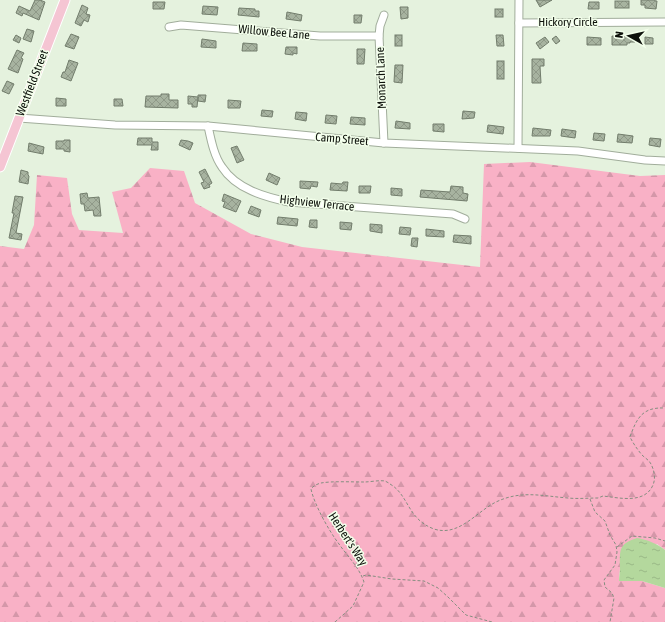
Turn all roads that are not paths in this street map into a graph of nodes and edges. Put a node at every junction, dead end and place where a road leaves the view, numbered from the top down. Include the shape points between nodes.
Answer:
1 (65, 0) edge
2 (518, 0) edge
3 (384, 15) dead end
4 (665, 22) edge
5 (519, 23) junction
6 (169, 27) dead end
7 (379, 36) junction
8 (19, 118) junction
9 (208, 126) junction
10 (384, 143) junction
11 (518, 148) junction
12 (665, 161) edge
13 (0, 167) edge
14 (465, 219) dead end

1 - 8 main road, Westfield Street
2 - 5 street
3 - 7 street, Monarch Lane
4 - 5 street, Hickory Circle
5 - 11 street
6 - 7 street, Willow Bee Lane via 181,25 320,36
7 - 10 street, Monarch Lane
8 - 9 street, Camp Street via 114,125
8 - 13 main road, Westfield Street
9 - 10 street, Camp Street
9 - 14 street, Highview Terrace via 221,166 231,178 269,198 289,202 453,214
10 - 11 street, Camp Street
11 - 12 street, Camp Street via 578,151

